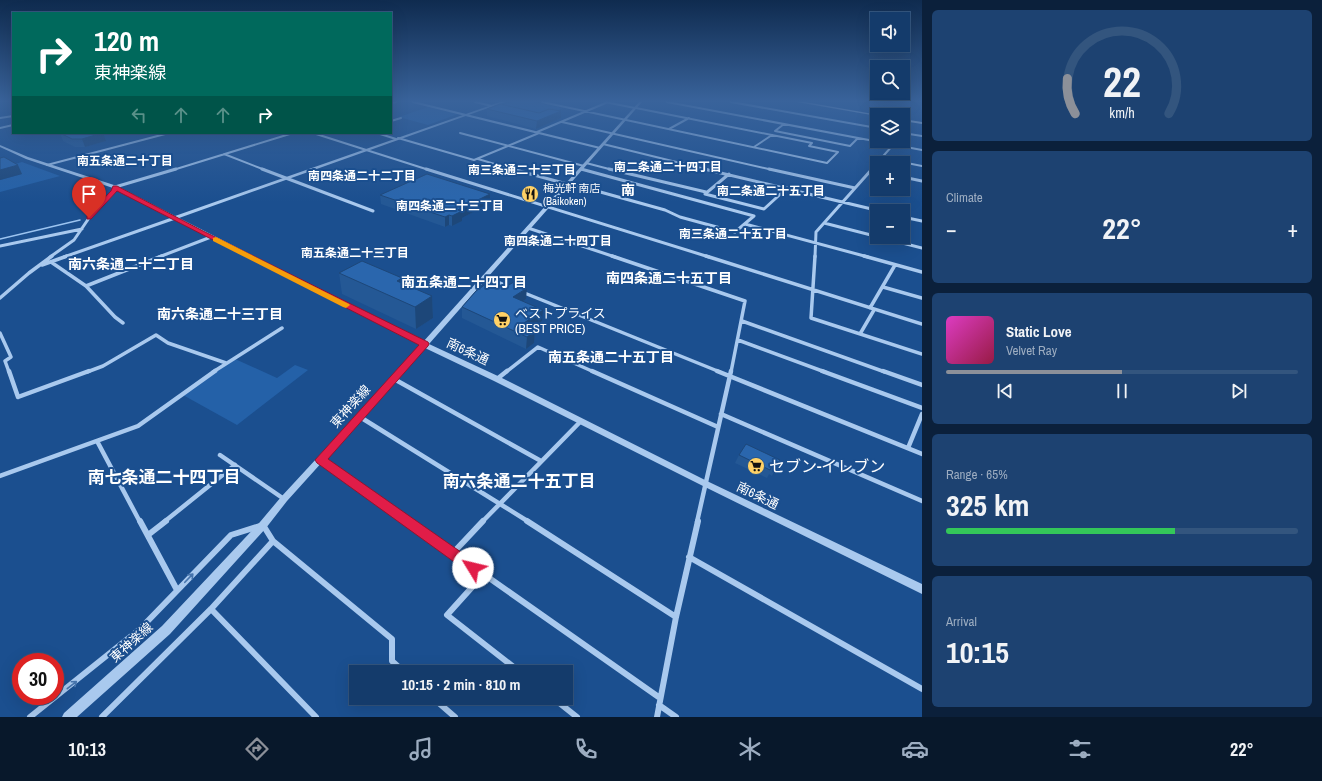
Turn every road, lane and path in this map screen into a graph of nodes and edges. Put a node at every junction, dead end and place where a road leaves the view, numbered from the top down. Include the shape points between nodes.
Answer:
1 (160, 135) edge
2 (285, 135) edge
3 (321, 135) edge
4 (387, 135) edge
5 (404, 135) edge
6 (469, 135) edge
7 (532, 135) edge
8 (550, 135) edge
9 (611, 135) edge
10 (624, 135) edge
11 (700, 135) edge
12 (772, 135) edge
13 (774, 135) edge
14 (797, 135) edge
15 (845, 135) edge
16 (397, 138) junction
17 (858, 138) junction
18 (870, 140) edge
19 (0, 146) edge
20 (508, 146) junction
21 (601, 146) junction
22 (754, 147) junction
23 (890, 148) edge
24 (910, 148) edge
25 (366, 150) junction
26 (922, 150) edge
27 (224, 154) junction
28 (884, 156) edge
29 (478, 159) junction
30 (910, 164) edge
31 (47, 165) junction
32 (584, 166) junction
33 (922, 166) edge
34 (870, 170) edge
35 (729, 174) junction
36 (286, 178) junction
37 (910, 178) edge
38 (922, 181) edge
39 (568, 184) junction
40 (115, 187) junction
41 (787, 188) junction
42 (855, 188) junction
43 (706, 192) junction
44 (843, 202) junction
45 (547, 206) junction
46 (870, 209) edge
47 (372, 211) dead end
48 (174, 218) junction
49 (910, 218) edge
50 (922, 221) edge
51 (824, 223) junction
52 (745, 224) junction
53 (528, 228) junction
54 (82, 229) junction
55 (870, 235) edge
56 (211, 237) junction
57 (815, 243) junction
58 (906, 244) edge
59 (0, 246) edge
60 (922, 248) edge
61 (51, 262) junction
62 (40, 265) junction
63 (895, 265) junction
64 (922, 272) edge
65 (484, 277) junction
66 (86, 286) junction
67 (883, 286) junction
68 (813, 290) junction
69 (0, 298) edge
70 (922, 298) edge
71 (872, 309) junction
72 (742, 321) junction
73 (123, 323) dead end
74 (922, 324) edge
75 (282, 328) dead end
76 (0, 333) edge
77 (860, 334) junction
78 (738, 340) junction
79 (425, 344) junction
80 (922, 354) edge
81 (5, 361) junction
82 (0, 363) edge
83 (226, 363) junction
84 (730, 375) junction
85 (394, 379) junction
86 (497, 379) junction
87 (922, 385) edge
88 (922, 408) edge
89 (721, 414) junction
90 (922, 414) edge
91 (360, 417) junction
92 (581, 421) junction
93 (718, 427) junction
94 (97, 441) junction
95 (908, 448) junction
96 (922, 454) edge
97 (220, 455) dead end
98 (320, 460) junction
99 (541, 461) junction
100 (235, 464) junction
101 (0, 476) edge
102 (706, 484) junction
103 (284, 499) junction
104 (922, 501) edge
105 (500, 503) junction
106 (263, 526) junction
107 (148, 535) junction
108 (273, 541) junction
109 (452, 553) junction
110 (689, 557) junction
111 (483, 575) junction
112 (922, 589) edge
113 (178, 590) junction
114 (211, 609) junction
115 (676, 617) junction
116 (396, 665) edge
117 (511, 665) edge
118 (922, 689) edge
119 (660, 702) junction
120 (441, 705) edge
121 (562, 705) edge
122 (30, 717) edge
123 (68, 717) edge
124 (102, 717) edge
125 (316, 717) edge
126 (455, 717) edge
127 (577, 717) edge
128 (657, 717) edge
129 (676, 717) edge

1 - 31 street
2 - 27 street
3 - 25 street
4 - 16 street
5 - 16 street
6 - 20 street
7 - 20 street
8 - 21 street
9 - 21 street, 東神楽線
10 - 42 street
11 - 22 street
12 - 22 street
13 - 22 street via 812,143 808,146 838,152 827,163
14 - 17 street via 850,146
15 - 17 street
16 - 25 street
16 - 29 street
17 - 18 street
19 - 31 street, 南6条通
20 - 29 street
20 - 32 street
21 - 32 street, 東神楽線
21 - 35 street
23 - 28 street
24 - 26 street
25 - 36 street
25 - 45 street
27 - 36 street
27 - 40 street
29 - 39 street
30 - 33 street
31 - 40 street, 南6条通
32 - 39 street, 東神楽線
32 - 43 street
32 - 52 street via 754,216
34 - 42 street
35 - 41 street
35 - 43 street
36 - 47 street
36 - 48 street
37 - 38 street
39 - 45 street, 東神楽線
39 - 52 street via 735,232
40 - 48 street, 南6条通
40 - 54 street via 114,192
41 - 43 street via 764,209 705,194
41 - 44 street
42 - 44 street
44 - 46 street
44 - 51 street
45 - 53 street, 東神楽線
45 - 68 street
48 - 56 street, 南6条通
48 - 61 street
49 - 50 street
51 - 55 street
51 - 57 street via 816,232
52 - 57 street
53 - 65 street, 東神楽線
53 - 72 street via 745,301
54 - 59 street
54 - 62 street via 74,240
56 - 66 street
56 - 79 street, 南6条通
57 - 63 street
57 - 68 street
58 - 60 street
61 - 62 street
61 - 66 street
62 - 69 street
63 - 64 street
63 - 67 street
65 - 79 street, 東神楽線
65 - 84 street
66 - 73 street
67 - 70 street
67 - 71 street
68 - 71 street
68 - 77 street via 811,318
71 - 74 street
71 - 77 street
72 - 78 street
72 - 87 street
75 - 83 street
76 - 81 street via 11,357
77 - 80 street
78 - 84 street
78 - 88 street
79 - 85 street, 東神楽線
79 - 86 street, 南6条通
81 - 82 street
81 - 83 street via 18,397 103,366 156,335 168,343
83 - 94 street via 138,426
84 - 89 street
84 - 95 street
85 - 91 street, 東神楽線
85 - 99 street
86 - 92 street, 南6条通
86 - 93 street via 538,347
89 - 93 street
89 - 104 street
90 - 95 street
91 - 98 street, 東神楽線
91 - 105 street
92 - 99 street
92 - 102 street, 南6条通
93 - 102 street
94 - 101 street
94 - 107 street
95 - 96 street
97 - 100 street
98 - 103 street, 東神楽線
98 - 109 street
99 - 105 street
100 - 103 street
100 - 107 street
102 - 110 street
102 - 112 street, 南6条通
103 - 106 street, 東神楽線
105 - 109 street
105 - 115 street
106 - 108 street
113 -> 106 street via 231,535
106 - 123 street, 東神楽線 via 166,630
107 - 113 street
108 - 114 street
108 - 116 street via 392,639 392,661
109 - 111 street
110 - 115 street
110 - 118 street
111 - 117 street via 447,615
111 - 119 street
122 -> 113 street via 140,629
114 - 124 street
114 - 125 street
115 - 119 street
119 - 128 street
119 - 129 street
120 - 126 street
121 - 127 street

